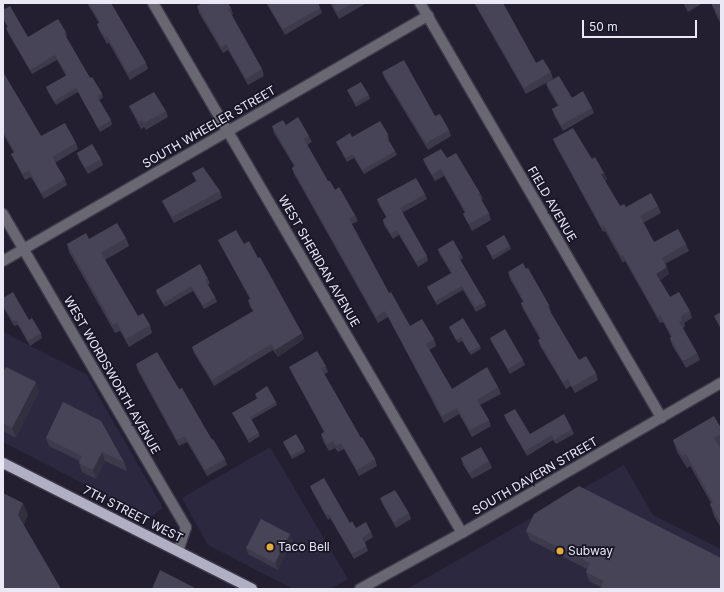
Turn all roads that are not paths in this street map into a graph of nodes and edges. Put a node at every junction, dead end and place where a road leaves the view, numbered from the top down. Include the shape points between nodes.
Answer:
1 (153, 3) edge
2 (420, 3) edge
3 (428, 16) junction
4 (228, 131) junction
5 (3, 214) edge
6 (23, 249) junction
7 (3, 261) edge
8 (721, 383) edge
9 (662, 418) junction
10 (3, 463) edge
11 (462, 533) junction
12 (178, 551) junction
13 (252, 589) edge
14 (360, 589) edge

1 - 4 street, WEST SHERIDAN AVENUE
2 - 3 street, FIELD AVENUE
3 - 4 street, SOUTH WHEELER STREET
3 - 9 street, FIELD AVENUE
4 - 6 street, SOUTH WHEELER STREET
4 - 11 street, WEST SHERIDAN AVENUE
5 - 6 street, WEST WORDSWORTH AVENUE
6 - 7 street, SOUTH WHEELER STREET
6 - 12 street, WEST WORDSWORTH AVENUE via 186,527
8 - 9 street, SOUTH DAVERN STREET
9 - 11 street, SOUTH DAVERN STREET
10 - 12 main road, 7TH STREET WEST
11 - 14 street, SOUTH DAVERN STREET
12 - 13 main road, 7TH STREET WEST

